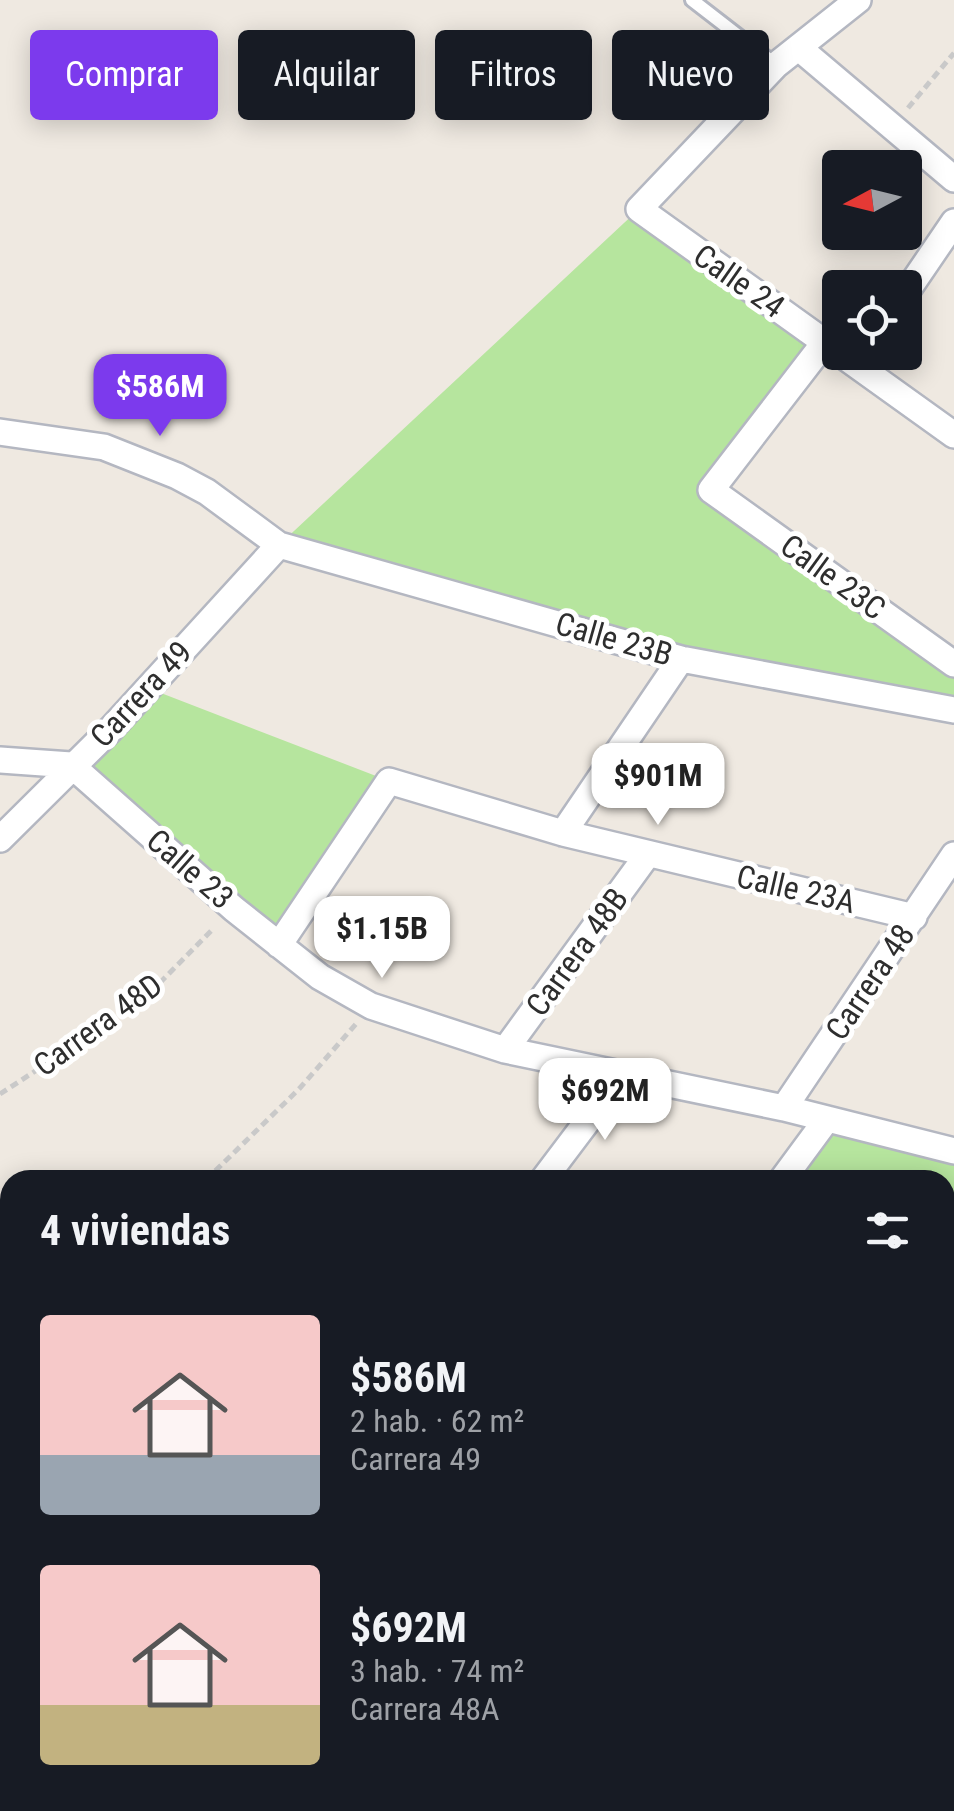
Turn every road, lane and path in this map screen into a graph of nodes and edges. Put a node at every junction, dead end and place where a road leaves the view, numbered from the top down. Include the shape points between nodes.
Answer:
1 (692, 0) edge
2 (858, 0) edge
3 (800, 48) junction
4 (954, 53) edge
5 (776, 65) junction
6 (892, 128) junction
7 (954, 179) edge
8 (954, 222) edge
9 (921, 270) edge
10 (822, 340) edge
11 (822, 346) edge
12 (875, 370) edge
13 (0, 432) edge
14 (954, 435) edge
15 (278, 545) junction
16 (681, 659) junction
17 (954, 664) edge
18 (954, 710) edge
19 (0, 760) edge
20 (72, 765) junction
21 (562, 833) junction
22 (0, 840) edge
23 (648, 854) junction
24 (954, 855) edge
25 (234, 909) junction
26 (914, 917) junction
27 (279, 945) junction
28 (370, 1006) junction
29 (506, 1050) junction
30 (622, 1074) junction
31 (0, 1094) edge
32 (784, 1108) junction
33 (827, 1119) junction
34 (954, 1152) edge
35 (216, 1170) edge
36 (551, 1170) edge
37 (789, 1170) edge

1 - 5 lane
2 - 3 street
3 - 5 street
3 - 6 street
4 - 6 path
5 - 10 street, Calle 24 via 639,209
6 - 7 street
8 - 9 street
11 - 17 street, Calle 23C via 711,490
12 - 14 street, Calle 24
13 - 15 street via 104,447 177,476
15 - 16 street, Calle 23B
15 - 20 street, Carrera 49
16 - 18 street, Calle 23B
16 - 21 street
19 - 20 street
20 - 22 street, Carrera 49
20 - 25 street, Calle 23
21 - 23 street, Calle 23A
21 - 27 street, Calle 23A via 389,782
23 - 26 street, Calle 23A
23 - 29 street, Carrera 48B
24 - 26 street, Carrera 48
25 - 27 street, Calle 23
25 - 31 path, Carrera 48D via 140,1003
26 - 32 street, Carrera 48
27 - 28 street, Calle 23
28 - 29 street, Calle 23
28 - 35 path via 300,1090
29 - 30 street, Calle 23
30 - 32 street, Calle 23
30 - 36 street
32 - 33 street, Calle 23
33 - 34 street, Calle 23
33 - 37 street

